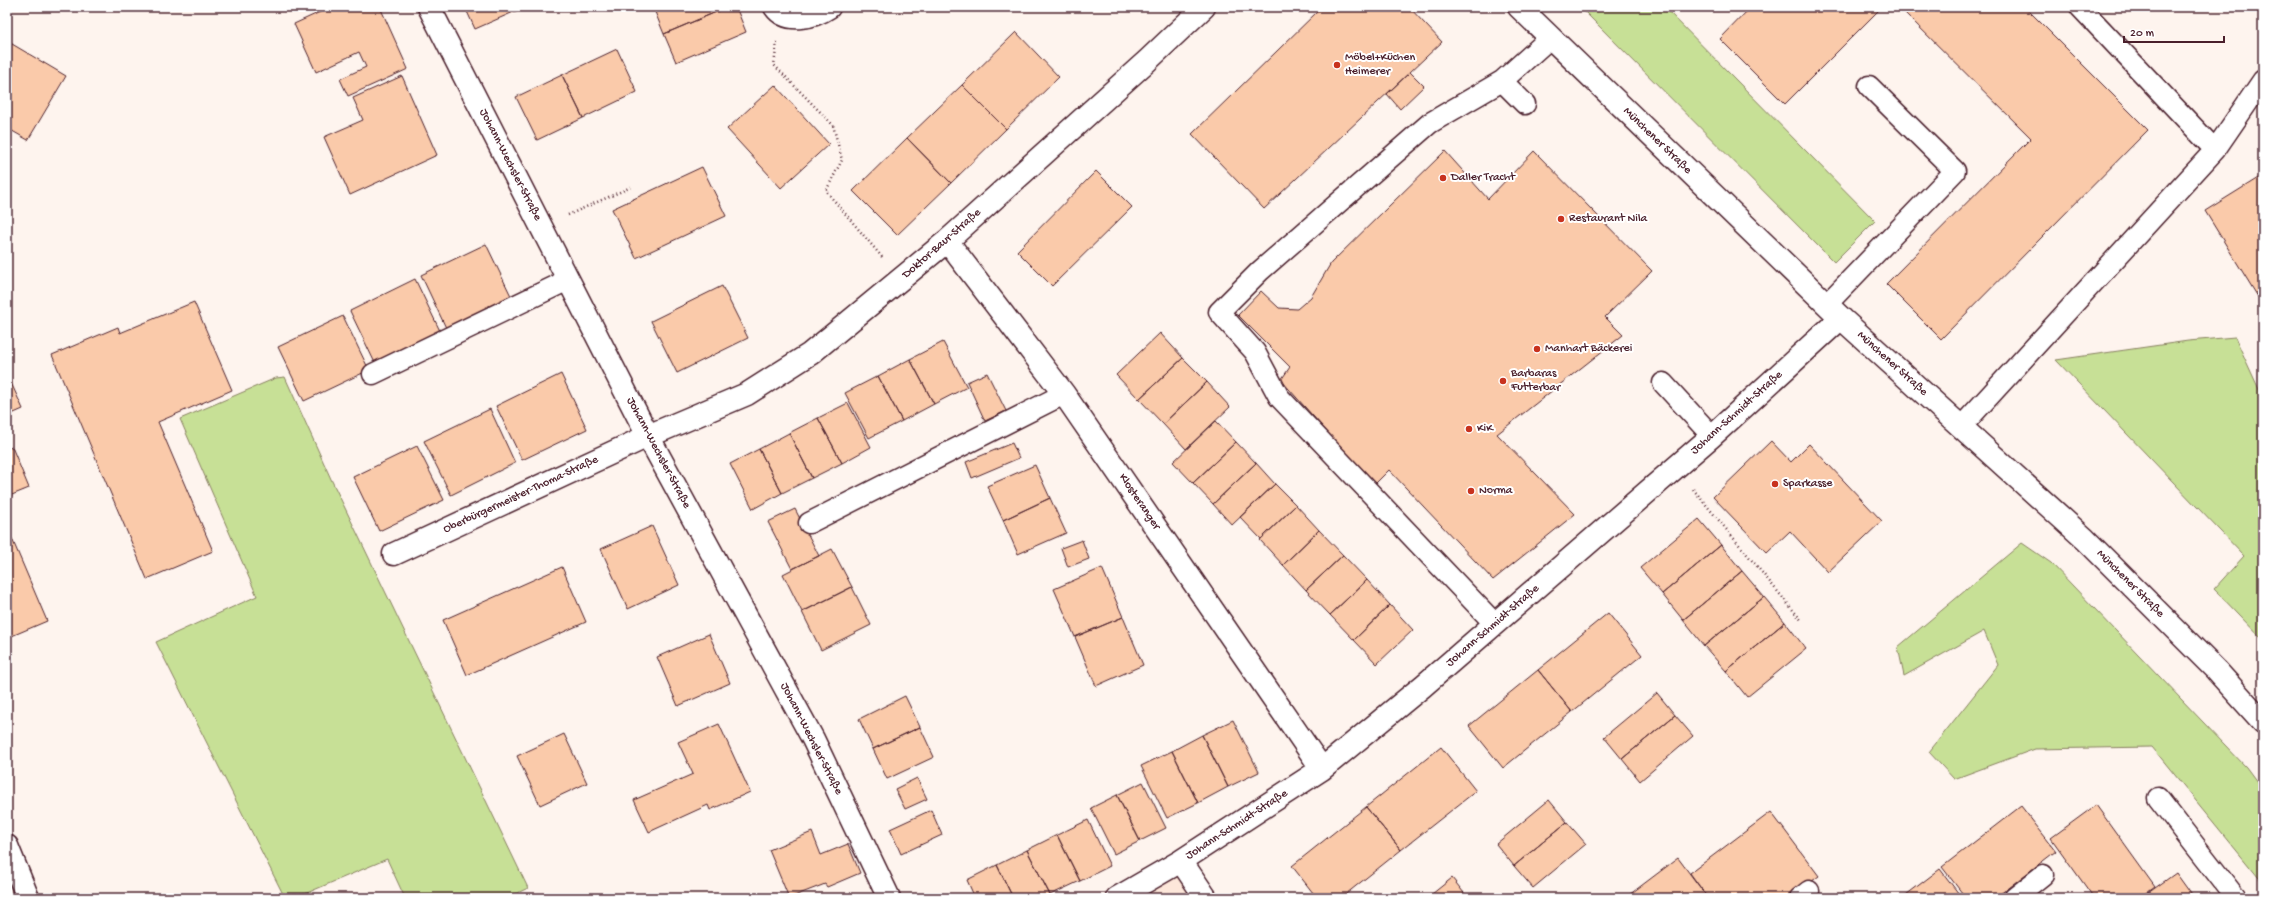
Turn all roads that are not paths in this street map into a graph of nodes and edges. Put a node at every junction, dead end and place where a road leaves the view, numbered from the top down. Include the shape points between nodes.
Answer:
1 (430, 7) edge
2 (829, 7) edge
3 (1204, 7) edge
4 (1519, 7) edge
5 (2080, 7) edge
6 (780, 11) edge
7 (1550, 38) junction
8 (2263, 80) edge
9 (1502, 81) junction
10 (1869, 86) dead end
11 (1525, 104) dead end
12 (2215, 150) junction
13 (947, 241) junction
14 (568, 280) junction
15 (1834, 311) junction
16 (373, 374) dead end
17 (1663, 383) dead end
18 (1064, 394) junction
19 (1961, 427) junction
20 (648, 436) junction
21 (1712, 436) junction
22 (809, 523) dead end
23 (394, 554) dead end
24 (1495, 624) junction
25 (2263, 722) edge
26 (1322, 769) junction
27 (2158, 798) dead end
28 (7, 846) edge
29 (1181, 861) junction
30 (2043, 875) dead end
31 (28, 898) edge
32 (889, 898) edge
33 (1117, 898) edge
34 (1206, 898) edge
35 (2014, 898) edge
36 (2236, 898) edge

1 - 14 street, Johann-Wechsler-Straße
2 - 6 street via 810,15 791,17
3 - 13 street, Doktor-Baur-Straße
4 - 7 street, Münchener Straße
5 - 12 lane
7 - 9 lane
7 - 15 street, Münchener Straße
8 - 12 lane
9 - 11 lane
9 - 24 lane via 1430,123 1260,271 1219,312 1255,352 1279,397
10 - 15 lane via 1955,171
12 - 19 lane
13 - 18 street, Klosteranger
13 - 20 street, Doktor-Baur-Straße via 810,354 747,394
14 - 16 lane
14 - 20 street, Johann-Wechsler-Straße
15 - 19 street, Münchener Straße
15 - 21 street, Johann-Schmidt-Straße
17 - 21 lane
18 - 22 lane
18 - 26 street, Klosteranger
19 - 25 street, Münchener Straße via 2085,539 2216,670
20 - 23 street, Oberbürgermeister-Thoma-Straße
20 - 32 street, Johann-Wechsler-Straße via 813,739
21 - 24 street, Johann-Schmidt-Straße
24 - 26 street, Johann-Schmidt-Straße
26 - 29 street, Johann-Schmidt-Straße
27 - 36 lane
28 - 31 street
29 - 33 street, Johann-Schmidt-Straße
29 - 34 street
30 - 35 lane

